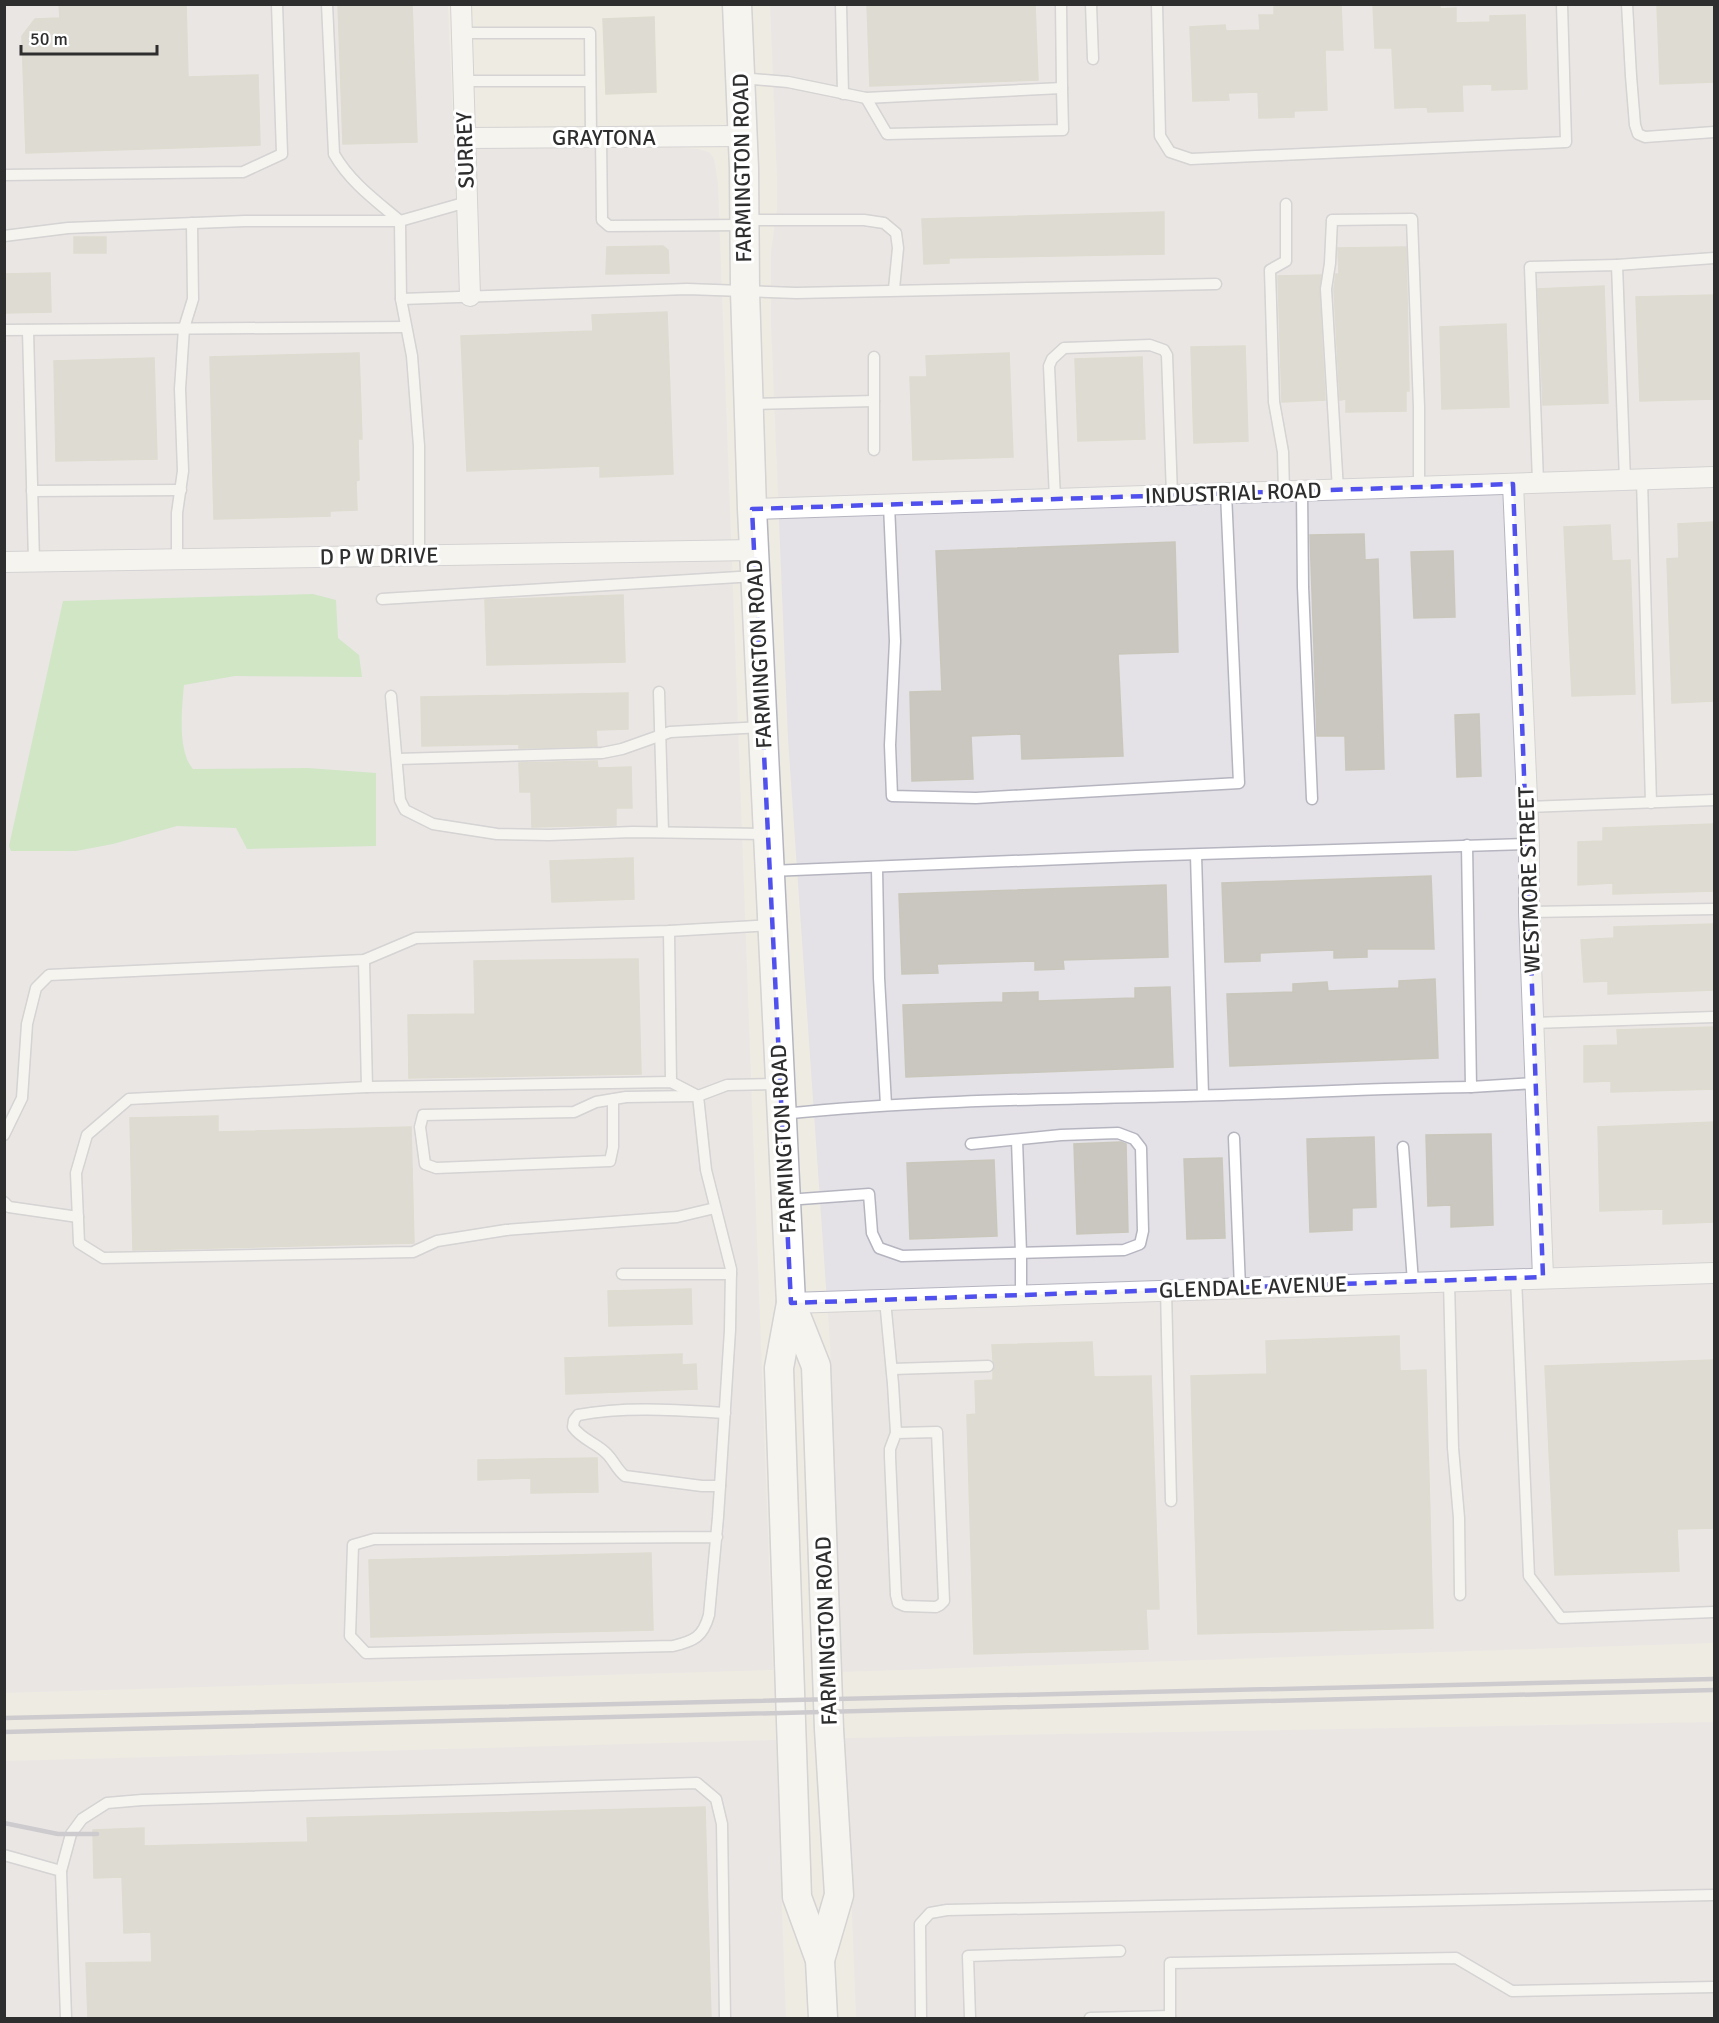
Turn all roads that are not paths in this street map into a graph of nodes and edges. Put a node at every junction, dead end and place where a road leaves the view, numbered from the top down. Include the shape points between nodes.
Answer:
1 (277, 4) edge
2 (327, 4) edge
3 (461, 4) edge
4 (737, 4) edge
5 (841, 4) edge
6 (1061, 4) edge
7 (1091, 4) edge
8 (1157, 4) edge
9 (1562, 4) edge
10 (1627, 4) edge
11 (462, 33) junction
12 (1093, 59) dead end
13 (740, 78) junction
14 (463, 81) junction
15 (590, 81) junction
16 (1062, 88) junction
17 (843, 94) junction
18 (866, 98) junction
19 (1714, 132) edge
20 (743, 136) junction
21 (596, 137) junction
22 (465, 138) junction
23 (4, 176) edge
24 (467, 202) junction
25 (1286, 204) dead end
26 (400, 221) junction
27 (192, 223) junction
28 (745, 223) junction
29 (4, 236) edge
30 (1714, 258) edge
31 (1617, 265) junction
32 (1216, 284) dead end
33 (894, 290) junction
34 (745, 291) junction
35 (471, 296) junction
36 (401, 299) junction
37 (406, 327) junction
38 (184, 328) junction
39 (4, 330) edge
40 (28, 330) junction
41 (874, 357) dead end
42 (874, 401) junction
43 (749, 404) junction
44 (874, 450) dead end
45 (1714, 477) edge
46 (1633, 479) junction
47 (1538, 482) junction
48 (1513, 484) junction
49 (1419, 487) junction
50 (181, 490) junction
51 (1338, 490) junction
52 (32, 491) junction
53 (1293, 491) junction
54 (1226, 493) junction
55 (1172, 495) junction
56 (1055, 499) junction
57 (890, 505) junction
58 (752, 509) junction
59 (419, 555) junction
60 (177, 559) junction
61 (34, 561) junction
62 (4, 562) edge
63 (754, 563) junction
64 (382, 599) dead end
65 (659, 692) dead end
66 (391, 696) dead end
67 (763, 727) junction
68 (661, 734) junction
69 (397, 759) junction
70 (1312, 799) dead end
71 (1714, 800) edge
72 (1651, 803) junction
73 (1527, 807) junction
74 (663, 832) junction
75 (768, 834) junction
76 (1529, 844) junction
77 (1467, 845) junction
78 (1196, 855) junction
79 (877, 867) junction
80 (770, 871) junction
81 (1714, 909) edge
82 (1529, 912) junction
83 (773, 925) junction
84 (669, 931) junction
85 (364, 960) junction
86 (1714, 1017) edge
87 (1533, 1023) junction
88 (671, 1082) junction
89 (1536, 1083) junction
90 (781, 1084) junction
91 (367, 1087) junction
92 (1471, 1087) junction
93 (1203, 1095) junction
94 (698, 1096) junction
95 (613, 1099) junction
96 (886, 1105) junction
97 (782, 1114) junction
98 (4, 1135) edge
99 (1234, 1138) dead end
100 (1017, 1140) junction
101 (971, 1144) dead end
102 (1403, 1147) dead end
103 (786, 1200) junction
104 (4, 1202) edge
105 (715, 1208) junction
106 (78, 1217) junction
107 (1022, 1253) junction
108 (1714, 1273) edge
109 (622, 1274) dead end
110 (731, 1274) junction
111 (1543, 1277) junction
112 (1516, 1278) junction
113 (1449, 1281) junction
114 (1413, 1282) junction
115 (1240, 1288) junction
116 (1167, 1290) junction
117 (1021, 1296) junction
118 (885, 1300) junction
119 (791, 1303) junction
120 (988, 1366) dead end
121 (892, 1369) junction
122 (725, 1413) junction
123 (896, 1432) junction
124 (720, 1486) junction
125 (1171, 1501) dead end
126 (717, 1537) junction
127 (1460, 1595) dead end
128 (1714, 1612) edge
129 (4, 1855) edge
130 (61, 1871) junction
131 (1714, 1894) edge
132 (1120, 1951) dead end
133 (820, 1960) junction
134 (1714, 1987) edge
135 (1170, 2017) edge
136 (66, 2019) edge
137 (725, 2019) edge
138 (823, 2019) edge
139 (921, 2019) edge
140 (970, 2019) edge
141 (1090, 2019) edge

1 - 23 lane via 282,154 243,172
2 - 26 lane via 334,154 360,188
3 - 11 street, SURREY
4 - 13 main road, FARMINGTON ROAD
5 - 17 lane
6 - 16 lane
7 - 12 lane
8 - 9 lane via 1160,136 1170,152 1191,159 1566,142
10 - 19 lane via 1638,134 1645,137
11 - 14 street, SURREY
11 - 15 lane via 590,33
13 - 17 lane via 788,82
13 - 20 main road, FARMINGTON ROAD
14 - 15 lane
14 - 22 street, SURREY
15 - 21 lane
16 - 18 lane
16 - 18 lane via 1063,129 887,134
17 - 18 lane
20 - 21 street, GRAYTONA
20 - 28 main road, FARMINGTON ROAD
21 - 22 street, GRAYTONA
21 - 28 lane via 602,220 609,226
22 - 24 street, SURREY
24 - 26 lane
24 - 35 street, SURREY
25 - 53 lane via 1286,261 1270,270 1274,402
26 - 27 lane
26 - 36 lane
27 - 29 lane via 68,228
27 - 38 lane via 194,299
28 - 33 lane via 884,223 896,233
28 - 34 main road, FARMINGTON ROAD
30 - 31 lane
31 - 46 lane
31 - 47 lane via 1530,267
32 - 33 lane
33 - 34 lane
34 - 35 lane
34 - 43 main road, FARMINGTON ROAD
35 - 36 lane
36 - 37 lane
37 - 38 lane
37 - 59 lane via 412,356 418,446
38 - 40 lane
38 - 50 lane
39 - 40 lane
40 - 52 lane
41 - 42 lane
42 - 43 lane
42 - 44 lane
43 - 58 main road, FARMINGTON ROAD
45 - 46 street, INDUSTRIAL ROAD
46 - 47 street, INDUSTRIAL ROAD
46 - 72 lane
47 - 48 street, INDUSTRIAL ROAD
48 - 49 street, INDUSTRIAL ROAD
48 - 73 street, WESTMORE STREET
49 - 51 street, INDUSTRIAL ROAD
49 - 51 lane via 1412,219 1332,220 1326,289
50 - 52 lane
50 - 60 lane
51 - 53 street, INDUSTRIAL ROAD
52 - 61 lane
53 - 54 street, INDUSTRIAL ROAD
53 - 70 lane via 1303,587
54 - 55 street, INDUSTRIAL ROAD
54 - 57 lane via 1239,783 976,798 892,796 890,745 896,641
55 - 56 street, INDUSTRIAL ROAD
55 - 56 lane via 1167,355 1150,345 1064,348 1052,359 1049,366
56 - 57 street, INDUSTRIAL ROAD
57 - 58 street, INDUSTRIAL ROAD
58 - 63 main road, FARMINGTON ROAD
59 - 60 street, D P W DRIVE
59 - 63 street, D P W DRIVE
60 - 61 street, D P W DRIVE
61 - 62 street, D P W DRIVE
63 - 64 lane
63 - 67 main road, FARMINGTON ROAD
65 - 68 lane
66 - 69 lane
67 - 68 lane
67 - 75 main road, FARMINGTON ROAD
68 - 69 lane via 622,750 602,753
68 - 74 lane
69 - 74 lane via 400,800 405,810 433,824 497,834
71 - 72 lane
72 - 73 lane
73 - 76 street, WESTMORE STREET
74 - 75 lane
75 - 80 main road, FARMINGTON ROAD
76 - 77 lane
76 - 82 street, WESTMORE STREET
77 - 78 lane
77 - 92 lane
78 - 79 lane
78 - 93 lane
79 - 80 lane
79 - 96 lane
80 - 83 main road, FARMINGTON ROAD
81 - 82 lane
82 - 87 street, WESTMORE STREET
83 - 84 lane
83 - 90 main road, FARMINGTON ROAD
84 - 85 lane via 416,938
84 - 88 lane
85 - 91 lane
85 - 98 lane via 49,975 36,988 27,1024 22,1098
86 - 87 lane
87 - 89 street, WESTMORE STREET
88 - 91 lane
88 - 94 lane
89 - 92 lane
89 - 111 street, WESTMORE STREET
90 - 94 lane via 727,1084
90 - 97 main road, FARMINGTON ROAD
91 - 106 lane via 129,1099 87,1135 76,1173
92 - 93 lane
93 - 96 lane
94 - 95 lane
94 - 105 lane via 706,1170
95 - 95 lane via 574,1112 423,1115 420,1127 425,1164 436,1168 610,1161
96 - 97 lane
97 - 103 main road, FARMINGTON ROAD
99 - 115 lane
100 - 101 lane
100 - 107 lane
100 - 107 lane via 1118,1133 1134,1139 1141,1148 1140,1244 1124,1250
102 - 114 lane
103 - 107 lane via 869,1194 872,1233 879,1248 902,1256
103 - 119 main road, FARMINGTON ROAD
104 - 106 lane via 9,1207
105 - 106 lane via 677,1217 506,1230 437,1241 413,1252 115,1258 103,1258 79,1243
105 - 110 lane
107 - 117 lane
108 - 111 street, GLENDALE AVENUE
109 - 110 lane
110 - 122 lane
111 - 112 street, GLENDALE AVENUE
112 - 113 street, GLENDALE AVENUE
112 - 128 lane via 1529,1576 1561,1618
113 - 114 street, GLENDALE AVENUE
113 - 127 lane
114 - 115 street, GLENDALE AVENUE
115 - 116 street, GLENDALE AVENUE
116 - 117 street, GLENDALE AVENUE
116 - 125 lane
117 - 118 street, GLENDALE AVENUE
118 - 119 street, GLENDALE AVENUE
118 - 121 lane
119 - 133 main road, FARMINGTON ROAD via 779,1368 797,1897
119 - 133 main road, FARMINGTON ROAD via 816,1366 839,1895
120 - 121 lane
121 - 123 lane
122 - 124 lane
122 - 124 lane via 590,1413 578,1415 573,1427 608,1455 625,1476
123 - 123 lane via 937,1432 944,1601 936,1607 905,1606 898,1603 896,1595 890,1457
124 - 126 lane
126 - 126 lane via 709,1616 697,1638 687,1643 366,1653 350,1636 353,1545 374,1539
129 - 130 lane
130 - 136 lane
130 - 137 lane via 70,1834 82,1819 107,1803 697,1783 716,1799 722,1824
131 - 139 lane via 947,1910 930,1913 920,1924
132 - 140 lane via 968,1956
133 - 138 main road, FARMINGTON ROAD
134 - 135 lane via 1512,1991 1456,1958 1170,1963
135 - 141 lane

